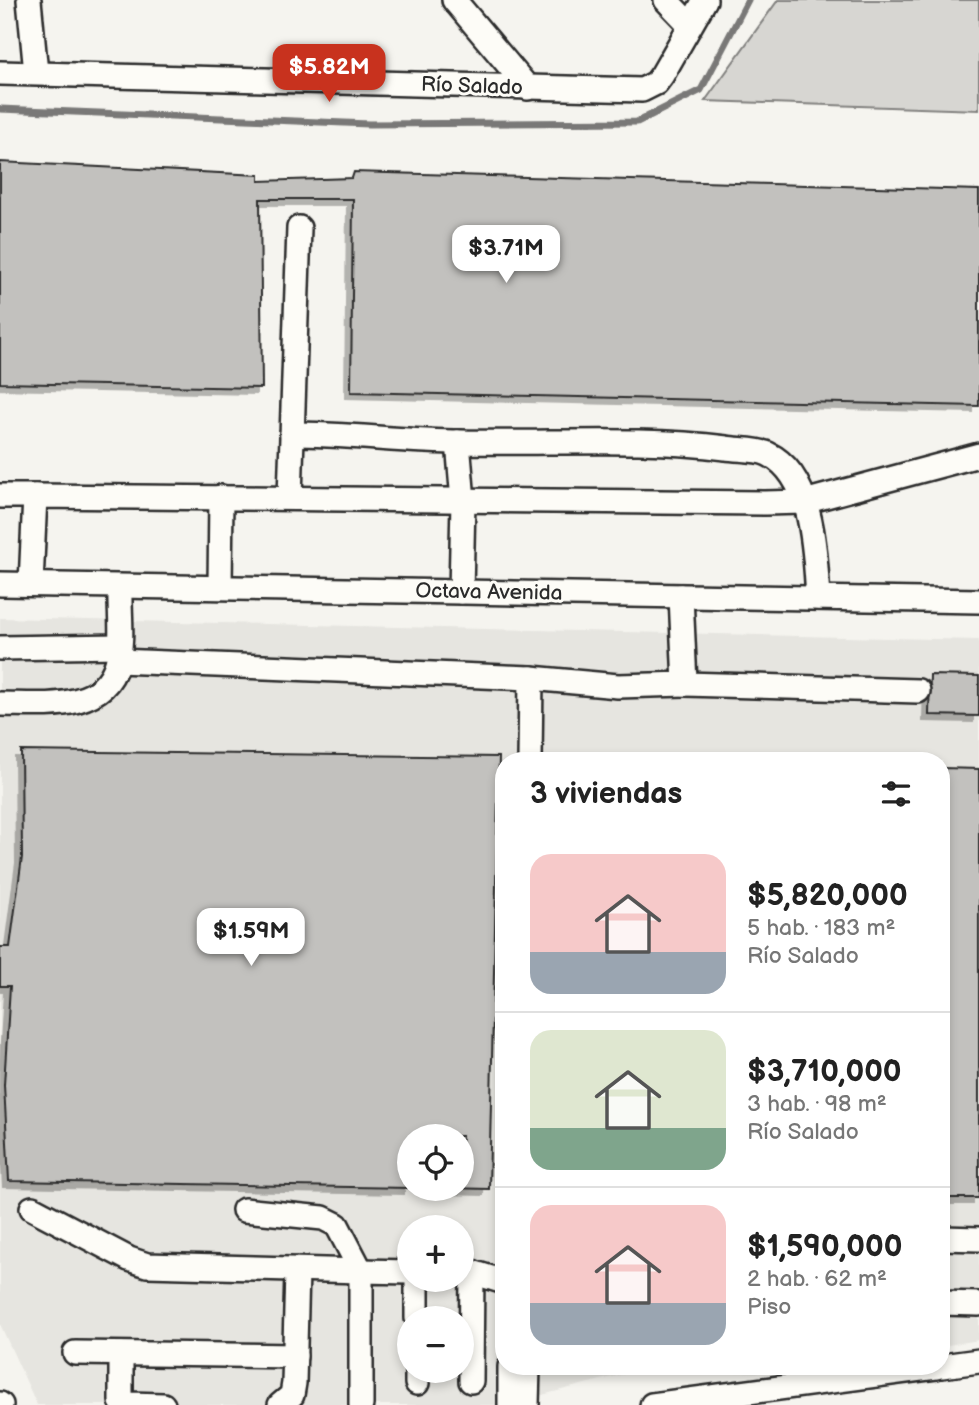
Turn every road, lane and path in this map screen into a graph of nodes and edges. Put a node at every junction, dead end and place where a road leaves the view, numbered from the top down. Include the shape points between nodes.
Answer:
1 (29, 0) edge
2 (454, 0) edge
3 (666, 0) edge
4 (705, 0) edge
5 (690, 25) junction
6 (0, 73) edge
7 (37, 73) junction
8 (528, 88) junction
9 (299, 228) dead end
10 (292, 434) junction
11 (458, 442) junction
12 (979, 455) edge
13 (0, 496) edge
14 (35, 496) junction
15 (221, 497) junction
16 (289, 498) junction
17 (463, 502) junction
18 (804, 502) junction
19 (0, 584) edge
20 (31, 584) junction
21 (120, 587) junction
22 (220, 587) junction
23 (461, 592) junction
24 (681, 596) junction
25 (818, 598) junction
26 (979, 601) edge
27 (0, 648) edge
28 (119, 654) junction
29 (531, 678) junction
30 (685, 684) junction
31 (918, 691) dead end
32 (0, 704) edge
33 (530, 752) edge
34 (32, 1208) dead end
35 (243, 1210) dead end
36 (950, 1238) edge
37 (979, 1239) edge
38 (297, 1271) junction
39 (361, 1271) junction
40 (397, 1272) edge
41 (474, 1274) edge
42 (495, 1280) edge
43 (950, 1303) edge
44 (979, 1304) edge
45 (75, 1353) dead end
46 (121, 1354) junction
47 (295, 1356) junction
48 (979, 1361) edge
49 (950, 1365) edge
50 (510, 1375) edge
51 (528, 1375) edge
52 (876, 1375) edge
53 (163, 1405) edge
54 (280, 1405) edge
55 (362, 1405) edge
56 (510, 1405) edge
57 (527, 1405) edge
58 (652, 1405) edge

1 - 7 street
2 - 8 street
3 - 5 street
4 - 5 street
5 - 8 street, Río Salado via 662,75 650,87
6 - 7 street, Río Salado
7 - 8 street, Río Salado
9 - 10 street
10 - 11 street
10 - 16 street
11 - 17 street
11 - 18 street via 687,443 767,453 790,472
12 - 18 street
13 - 14 street
14 - 15 street
14 - 20 street
15 - 16 street
15 - 22 street
16 - 17 street
17 - 18 street
17 - 23 street
18 - 25 street via 813,532
19 - 20 street, Octava Avenida
20 - 21 street, Octava Avenida
21 - 22 street, Octava Avenida
21 - 28 street
22 - 23 street, Octava Avenida
23 - 24 street, Octava Avenida
24 - 25 street, Octava Avenida
24 - 30 street
25 - 26 street, Octava Avenida
27 - 28 street
28 - 29 street
28 - 32 street via 102,688 72,703
29 - 30 street via 618,686
29 - 33 street
30 - 31 street
34 - 38 street via 147,1265
35 - 39 street via 323,1218 337,1224
36 - 37 street
38 - 39 street
38 - 47 street
39 - 40 street
39 - 55 street
41 - 42 street
43 - 44 street
45 - 46 street
46 - 47 street
46 - 53 street via 121,1401
47 - 54 street via 292,1395
48 - 49 street
50 - 56 street
51 - 57 street
52 - 58 street

